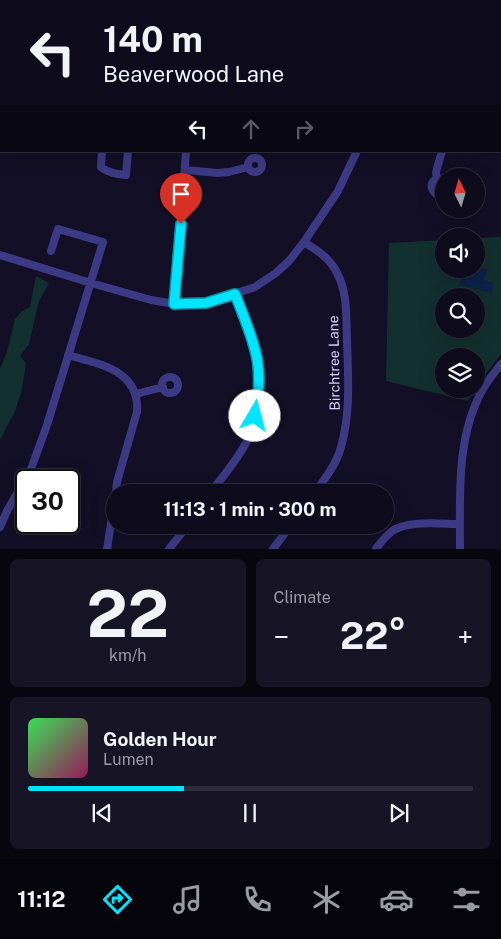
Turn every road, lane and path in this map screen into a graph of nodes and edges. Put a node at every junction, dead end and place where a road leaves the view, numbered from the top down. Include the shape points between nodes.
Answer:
1 (102, 152) edge
2 (128, 152) edge
3 (186, 152) edge
4 (357, 152) edge
5 (442, 152) edge
6 (248, 167) dead end
7 (437, 168) edge
8 (185, 170) junction
9 (435, 181) edge
10 (435, 193) edge
11 (304, 242) junction
12 (51, 251) dead end
13 (0, 255) edge
14 (91, 283) junction
15 (235, 294) junction
16 (174, 304) junction
17 (68, 356) junction
18 (501, 364) edge
19 (163, 387) dead end
20 (136, 394) junction
21 (118, 484) edge
22 (217, 484) edge
23 (320, 484) edge
24 (460, 524) junction
25 (0, 527) edge
26 (109, 534) edge
27 (181, 534) edge
28 (284, 534) edge
29 (107, 549) edge
30 (169, 549) edge
31 (273, 549) edge
32 (376, 549) edge
33 (460, 549) edge

1 - 2 street via 101,167 126,175
3 - 8 street
4 - 11 street via 338,191
5 - 7 street
6 - 8 street via 218,173
8 - 16 street
9 - 10 street via 432,182
11 - 15 street via 276,273
11 - 23 street, Birchtree Lane via 331,263 343,287 346,307 347,422 341,448
12 - 14 street via 58,229 103,242
13 - 14 street
14 - 16 street
14 - 17 street
15 - 16 street via 206,303
15 - 22 street via 255,350 258,402 248,438
17 - 20 street via 118,372 129,381
17 - 25 street via 31,469
18 - 24 street via 483,389 464,440
19 - 20 street
20 - 21 street via 137,412
24 - 32 street via 402,527 392,531
24 - 33 street
26 - 29 street
27 - 30 street
28 - 31 street

